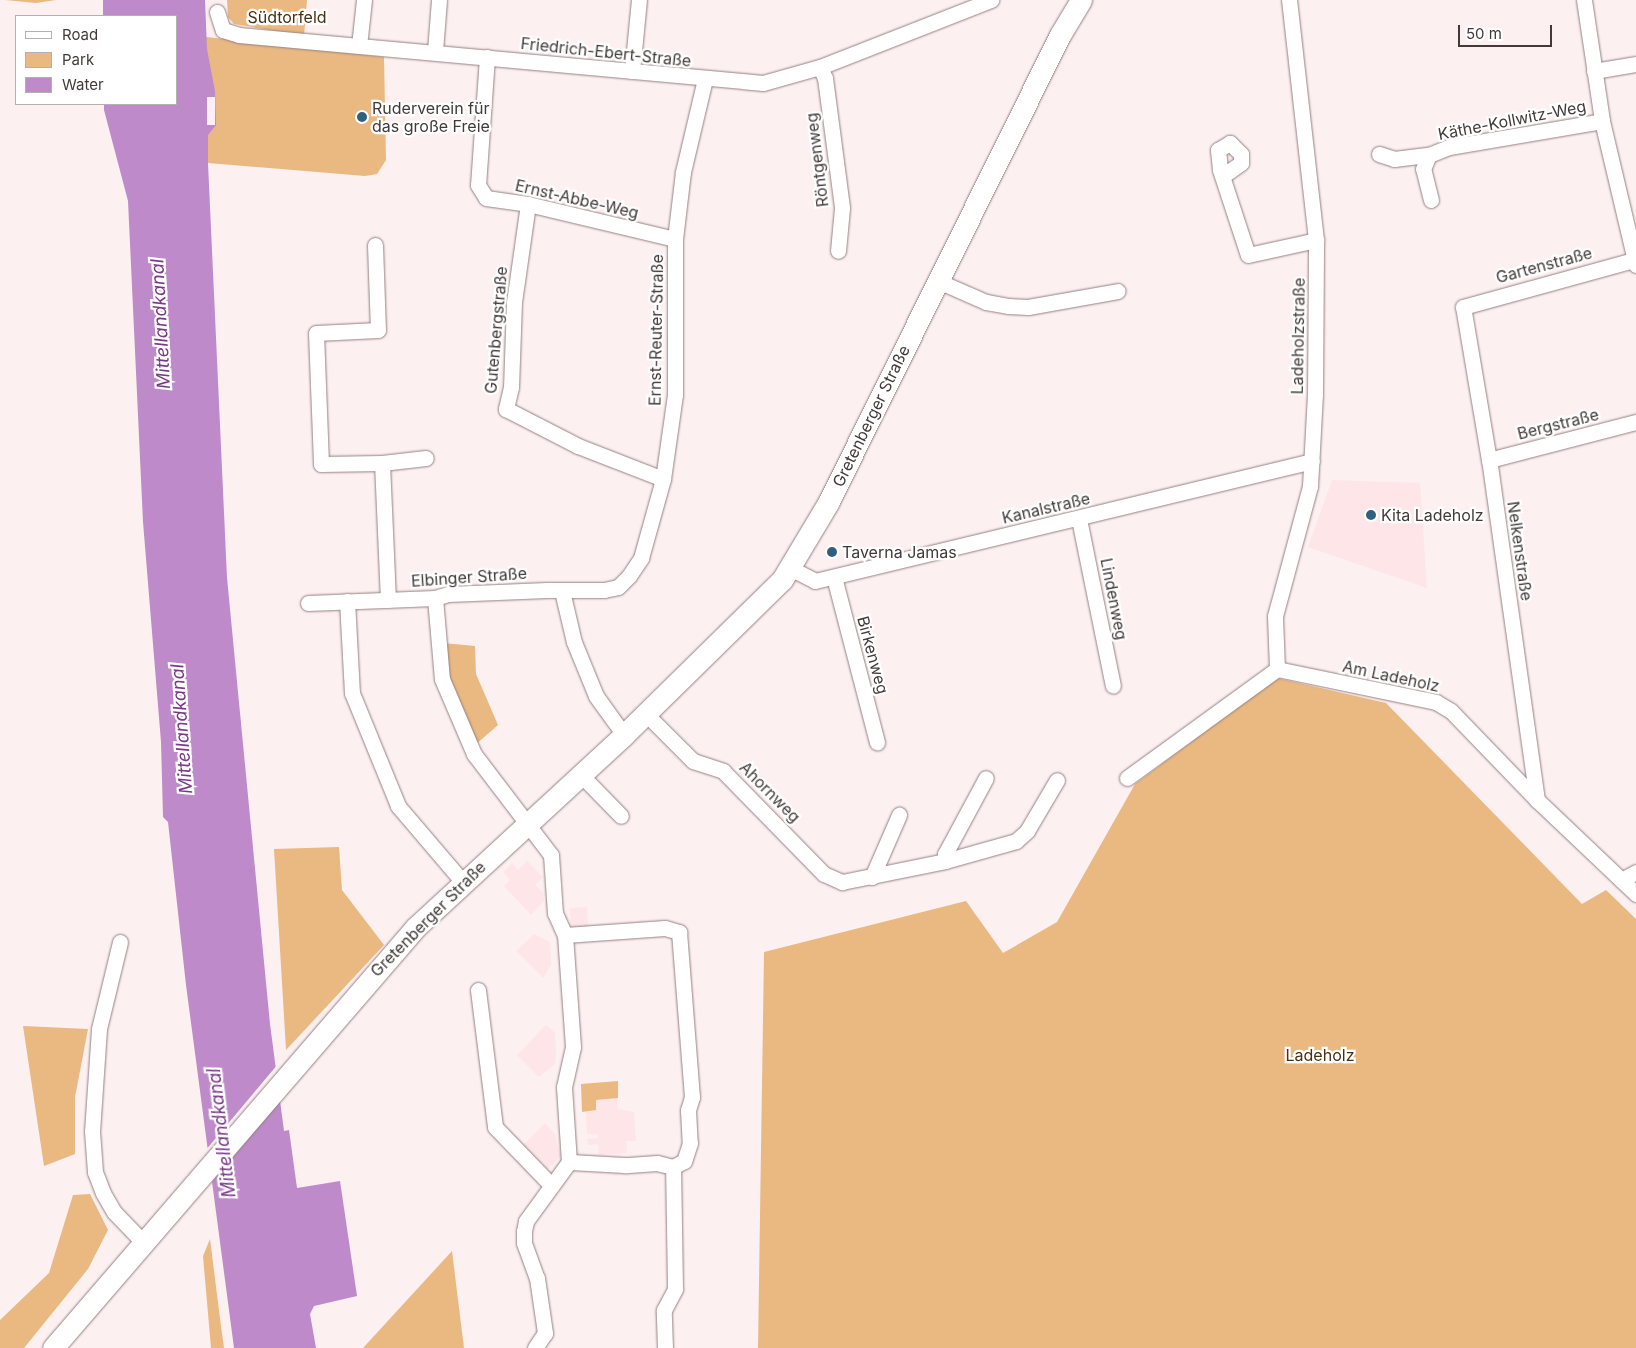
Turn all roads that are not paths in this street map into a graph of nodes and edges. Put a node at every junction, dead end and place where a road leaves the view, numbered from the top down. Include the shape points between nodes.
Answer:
1 (364, 0) edge
2 (440, 0) edge
3 (639, 0) edge
4 (991, 0) edge
5 (1081, 0) edge
6 (1289, 0) edge
7 (1584, 0) edge
8 (217, 12) dead end
9 (359, 46) junction
10 (435, 51) junction
11 (487, 58) junction
12 (1636, 64) edge
13 (820, 67) junction
14 (632, 71) junction
15 (1594, 71) junction
16 (705, 80) junction
17 (1602, 121) junction
18 (1379, 154) dead end
19 (1430, 155) junction
20 (1224, 175) dead end
21 (1431, 200) dead end
22 (528, 204) junction
23 (675, 239) junction
24 (1316, 240) junction
25 (375, 245) dead end
26 (838, 251) dead end
27 (1635, 262) edge
28 (938, 281) junction
29 (1118, 291) dead end
30 (1462, 307) joint
31 (1636, 422) edge
32 (426, 458) dead end
33 (1489, 460) junction
34 (1312, 461) junction
35 (382, 463) junction
36 (662, 479) junction
37 (1080, 518) junction
38 (790, 568) junction
39 (629, 576) joint
40 (834, 577) junction
41 (562, 591) junction
42 (435, 598) junction
43 (388, 600) junction
44 (347, 602) junction
45 (308, 603) dead end
46 (1277, 669) junction
47 (1113, 686) dead end
48 (646, 714) junction
49 (624, 735) junction
50 (877, 742) dead end
51 (581, 775) junction
52 (986, 778) dead end
53 (1127, 778) dead end
54 (1057, 780) dead end
55 (1537, 800) junction
56 (899, 815) dead end
57 (621, 816) dead end
58 (526, 824) junction
59 (945, 861) junction
60 (1636, 872) edge
61 (872, 877) junction
62 (1622, 880) junction
63 (462, 881) junction
64 (1636, 894) edge
65 (565, 935) junction
66 (120, 942) dead end
67 (478, 990) dead end
68 (569, 1162) junction
69 (673, 1167) junction
70 (551, 1185) junction
71 (143, 1242) junction
72 (53, 1348) edge
73 (535, 1348) edge
74 (665, 1348) edge

1 - 9 street
2 - 10 street
3 - 14 street
4 - 13 street, Friedrich-Ebert-Straße
5 - 28 main road, Gretenberger Straße via 1060,35
6 - 24 street, Ladeholzstraße
7 - 15 street
8 - 9 street, Friedrich-Ebert-Straße via 219,23 230,33
9 - 10 street, Friedrich-Ebert-Straße
10 - 11 street, Friedrich-Ebert-Straße
11 - 14 street, Friedrich-Ebert-Straße
11 - 22 street, Ernst-Abbe-Weg via 478,186 486,198
12 - 15 street
13 - 16 street, Friedrich-Ebert-Straße via 763,83
13 - 26 street, Röntgenweg via 825,78 842,208
14 - 16 street, Friedrich-Ebert-Straße
15 - 17 street
16 - 23 street, Ernst-Reuter-Straße via 683,172
17 - 19 street, Käthe-Kollwitz-Weg via 1449,147
17 - 27 street
18 - 19 street, Käthe-Kollwitz-Weg via 1394,159
19 - 21 street, Käthe-Kollwitz-Weg via 1423,169
20 - 24 street via 1248,255
22 - 23 street, Ernst-Abbe-Weg
22 - 36 street, Gutenbergstraße via 514,302 511,386 506,409 578,446
23 - 36 street, Ernst-Reuter-Straße via 675,395
24 - 34 street, Ladeholzstraße
25 - 35 street via 378,330 316,333 321,464
27 - 30 street, Gartenstraße
28 - 29 street via 986,302 1028,307
28 - 38 main road, Gretenberger Straße via 828,503
30 - 33 street, Nelkenstraße
31 - 33 street, Bergstraße
32 - 35 street
33 - 55 street, Nelkenstraße
34 - 37 street, Kanalstraße
34 - 46 street, Ladeholzstraße via 1310,486 1275,616
35 - 43 street
36 - 39 street, Ernst-Reuter-Straße via 641,558
37 - 40 street, Kanalstraße
37 - 47 street, Lindenweg
38 - 40 street, Kanalstraße via 815,581
38 - 48 main road, Gretenberger Straße via 764,600
39 - 41 street, Elbinger Straße via 618,586 604,590
40 - 50 street, Birkenweg
41 - 42 street, Elbinger Straße via 448,594
41 - 49 street via 574,642 596,696
42 - 43 street, Elbinger Straße
42 - 58 street via 442,679 474,754
43 - 44 street, Elbinger Straße
44 - 45 street, Elbinger Straße
44 - 63 street via 352,693 398,806
46 - 53 street
46 - 55 street, Am Ladeholz via 1436,702 1451,711
48 - 49 main road, Gretenberger Straße
48 - 61 street, Ahornweg via 687,756 719,768 733,779 824,874 842,882
49 - 51 main road, Gretenberger Straße
51 - 57 street
51 - 58 main road, Gretenberger Straße
52 - 59 street via 944,854
54 - 59 street, Ahornweg via 1028,831 1016,841
55 - 62 street, Am Ladeholz
56 - 61 street
58 - 63 main road, Gretenberger Straße
58 - 65 street via 551,856 555,913
59 - 61 street, Ahornweg
60 - 62 street
62 - 64 street, Am Ladeholz
63 - 71 main road, Gretenberger Straße via 372,975
65 - 68 street via 573,1046 564,1086
65 - 69 street via 666,928 679,932 692,1097 688,1110 690,1143 684,1161
66 - 71 street via 99,1029 92,1131 95,1172 114,1212
67 - 70 street via 495,1127
68 - 69 street via 625,1166 657,1163
68 - 70 street
69 - 74 street via 675,1289 664,1310
70 - 73 street via 526,1221 524,1231 524,1243 537,1278 545,1332
71 - 72 main road

